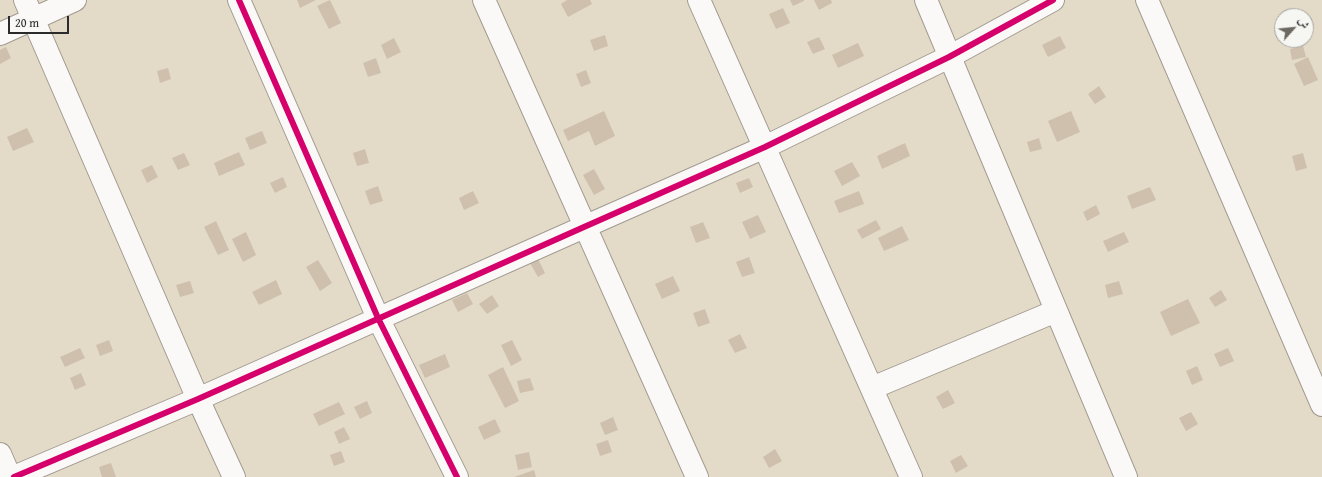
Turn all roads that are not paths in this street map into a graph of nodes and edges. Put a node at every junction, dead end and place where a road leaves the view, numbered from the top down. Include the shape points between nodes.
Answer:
1 (75, 0) edge
2 (239, 0) edge
3 (484, 0) edge
4 (699, 0) edge
5 (926, 0) edge
6 (1053, 0) edge
7 (1147, 0) edge
8 (29, 10) edge
9 (0, 34) edge
10 (950, 57) junction
11 (765, 147) junction
12 (584, 227) junction
13 (1056, 311) junction
14 (378, 318) junction
15 (872, 388) junction
16 (198, 400) junction
17 (1322, 405) edge
18 (0, 454) edge
19 (10, 477) edge
20 (14, 477) edge
21 (234, 477) edge
22 (457, 477) edge
23 (697, 477) edge
24 (911, 477) edge
25 (1126, 477) edge

1 - 8 street
2 - 14 street
3 - 12 street
4 - 11 street
5 - 10 street
6 - 10 street
7 - 17 street
8 - 9 street
8 - 16 street
10 - 11 street
10 - 13 street
11 - 12 street
11 - 15 street
12 - 14 street
12 - 23 street
13 - 15 street
13 - 25 street
14 - 16 street
14 - 22 street
15 - 24 street
16 - 20 street
16 - 21 street
18 - 19 street

